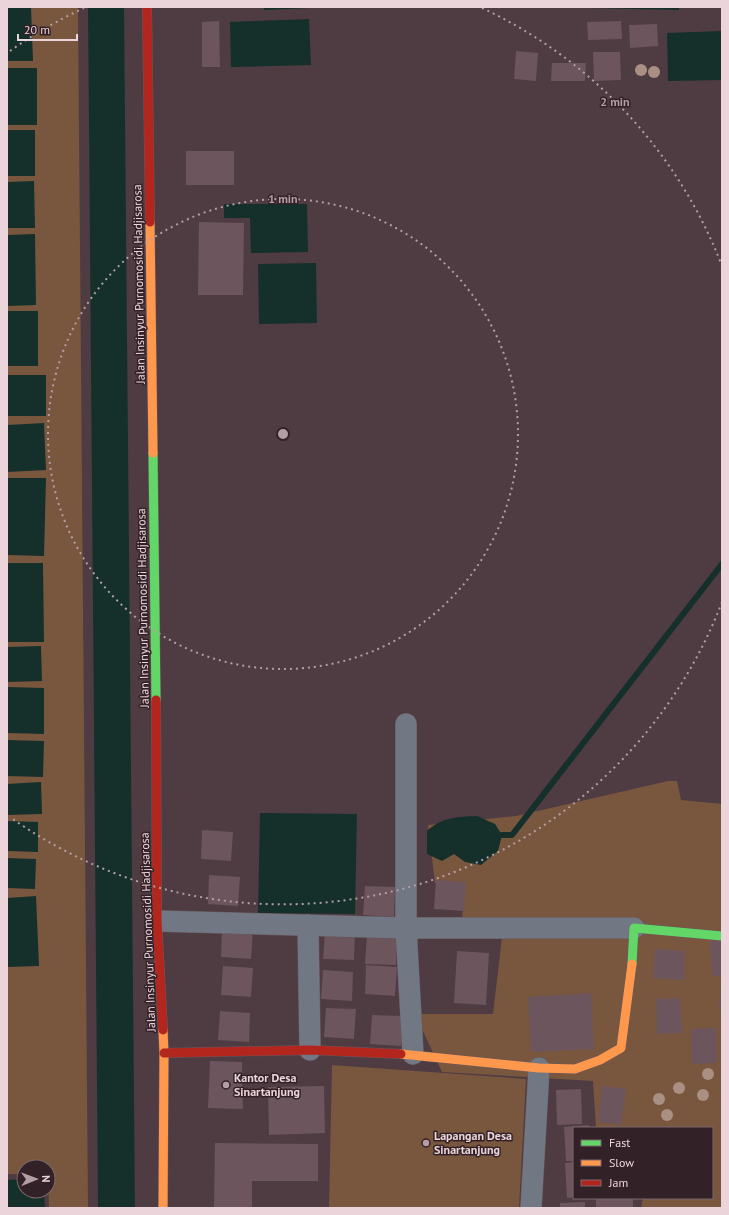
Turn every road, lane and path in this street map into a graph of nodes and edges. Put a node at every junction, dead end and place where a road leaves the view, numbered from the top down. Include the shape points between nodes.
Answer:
1 (147, 7) edge
2 (406, 724) dead end
3 (157, 921) junction
4 (308, 925) junction
5 (406, 928) junction
6 (634, 928) junction
7 (722, 936) edge
8 (310, 1050) junction
9 (164, 1053) junction
10 (413, 1054) junction
11 (539, 1068) junction
12 (163, 1208) edge
13 (531, 1208) edge

1 - 3 street, Jalan Insinyur Purnomosidi Hadjisarosa
2 - 5 street
3 - 4 street
3 - 9 street, Jalan Insinyur Purnomosidi Hadjisarosa
4 - 5 street
4 - 8 street
5 - 6 street
5 - 10 street
6 - 7 street
6 - 11 street via 632,975 621,1048 600,1060 575,1069
8 - 9 street
8 - 10 street
9 - 12 street, Jalan Insinyur Purnomosidi Hadjisarosa
10 - 11 street
11 - 13 street

